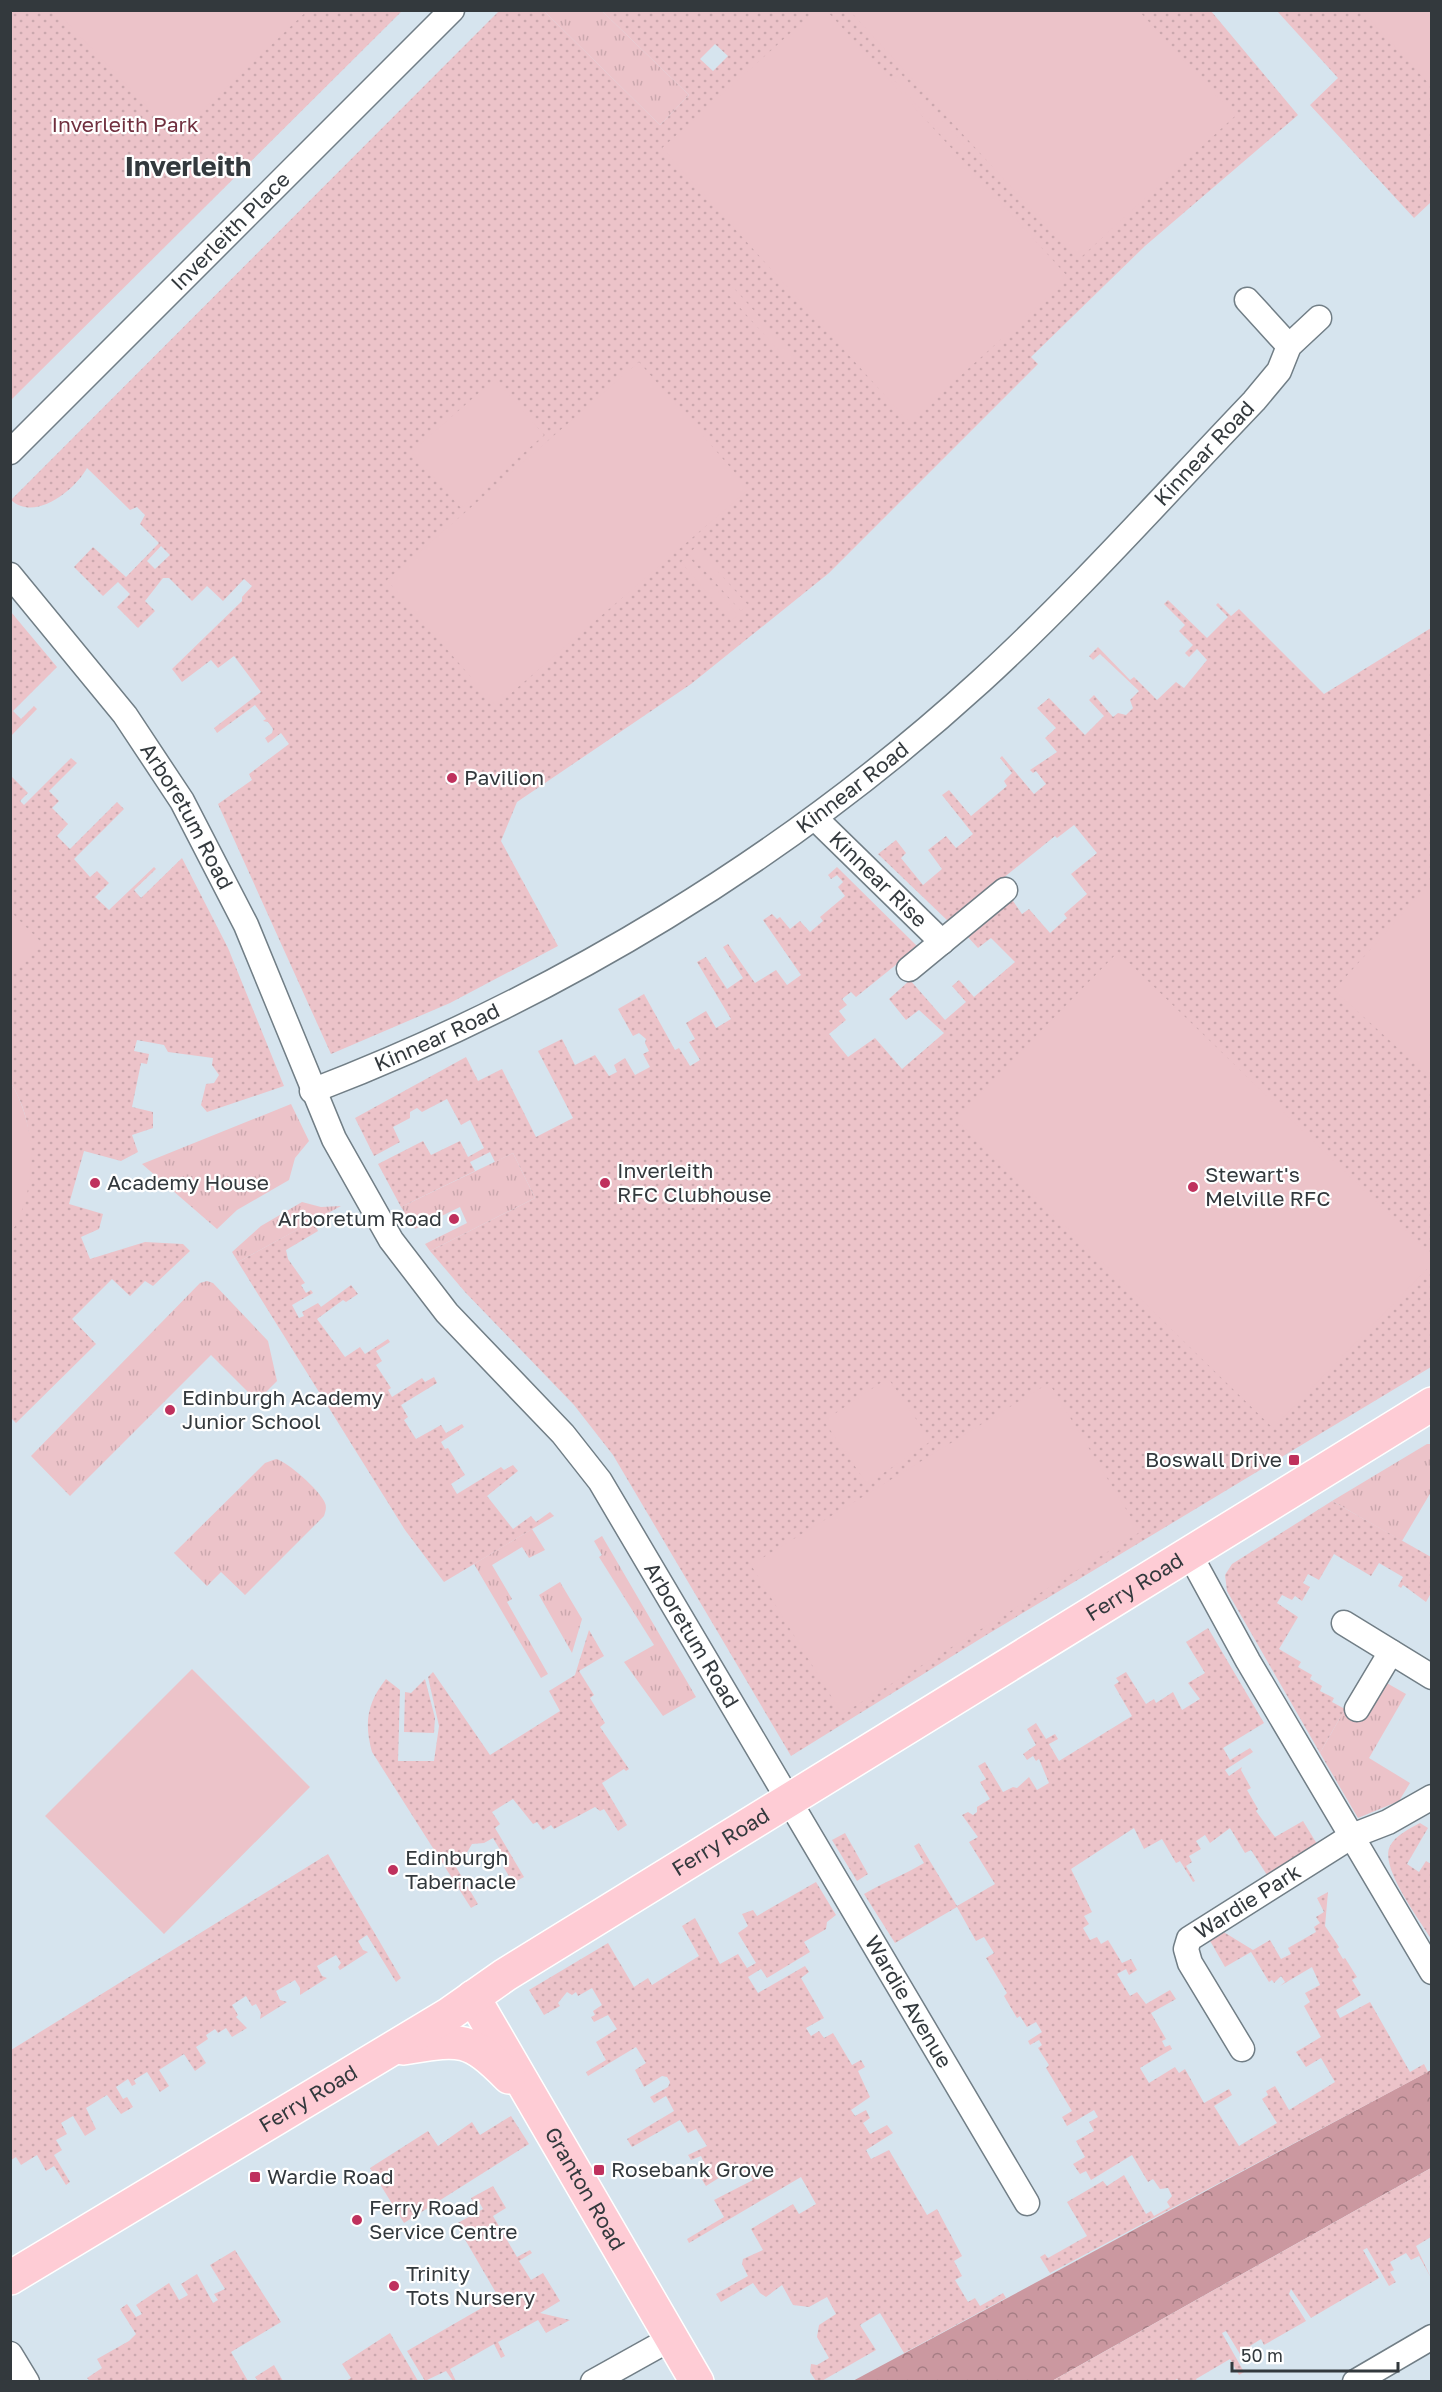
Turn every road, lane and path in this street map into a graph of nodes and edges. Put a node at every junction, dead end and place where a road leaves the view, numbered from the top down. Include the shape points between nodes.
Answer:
1 (452, 10) edge
2 (1248, 300) dead end
3 (1319, 318) dead end
4 (1289, 346) junction
5 (10, 452) edge
6 (10, 575) edge
7 (815, 818) junction
8 (1005, 890) dead end
9 (942, 942) junction
10 (909, 969) dead end
11 (312, 1091) junction
12 (1431, 1404) edge
13 (1189, 1553) junction
14 (1344, 1623) dead end
15 (1391, 1652) junction
16 (1431, 1677) edge
17 (1357, 1709) dead end
18 (1431, 1797) edge
19 (788, 1802) junction
20 (1352, 1836) junction
21 (1431, 1972) edge
22 (473, 1997) junction
23 (1242, 2049) dead end
24 (389, 2050) junction
25 (537, 2107) junction
26 (1027, 2203) dead end
27 (10, 2278) edge
28 (1431, 2337) edge
29 (672, 2338) junction
30 (10, 2354) edge
31 (27, 2382) edge
32 (593, 2382) edge
33 (697, 2382) edge
34 (1355, 2382) edge

1 - 5 street, Inverleith Place
2 - 4 street
3 - 4 street, Kinnear Road
4 - 7 street, Kinnear Road via 1269,385 1056,609 956,703
6 - 11 street, Arboretum Road via 125,715 182,801 246,925
7 - 9 street, Kinnear Rise
7 - 11 street, Kinnear Road via 729,877 544,987 414,1050
8 - 9 street, Kinnear Rise
9 - 10 street, Kinnear Rise
11 - 19 street, Arboretum Road via 334,1139 404,1260 447,1313 582,1455 600,1481
12 - 13 main road, Ferry Road
13 - 19 main road, Ferry Road
13 - 20 street
14 - 15 street
15 - 16 street
15 - 17 street
18 - 20 street via 1388,1822
19 - 22 main road, Ferry Road
19 - 26 street, Wardie Avenue
20 - 21 street
20 - 23 street, Wardie Park via 1204,1928 1187,1943 1190,1963
22 - 24 main road, Ferry Road
22 - 25 main road, Granton Road
24 - 25 main road via 464,2043 484,2051
24 - 27 main road, Ferry Road
25 - 29 main road, Granton Road
28 - 34 street
29 - 32 street
29 - 33 main road, Granton Road
30 - 31 street

